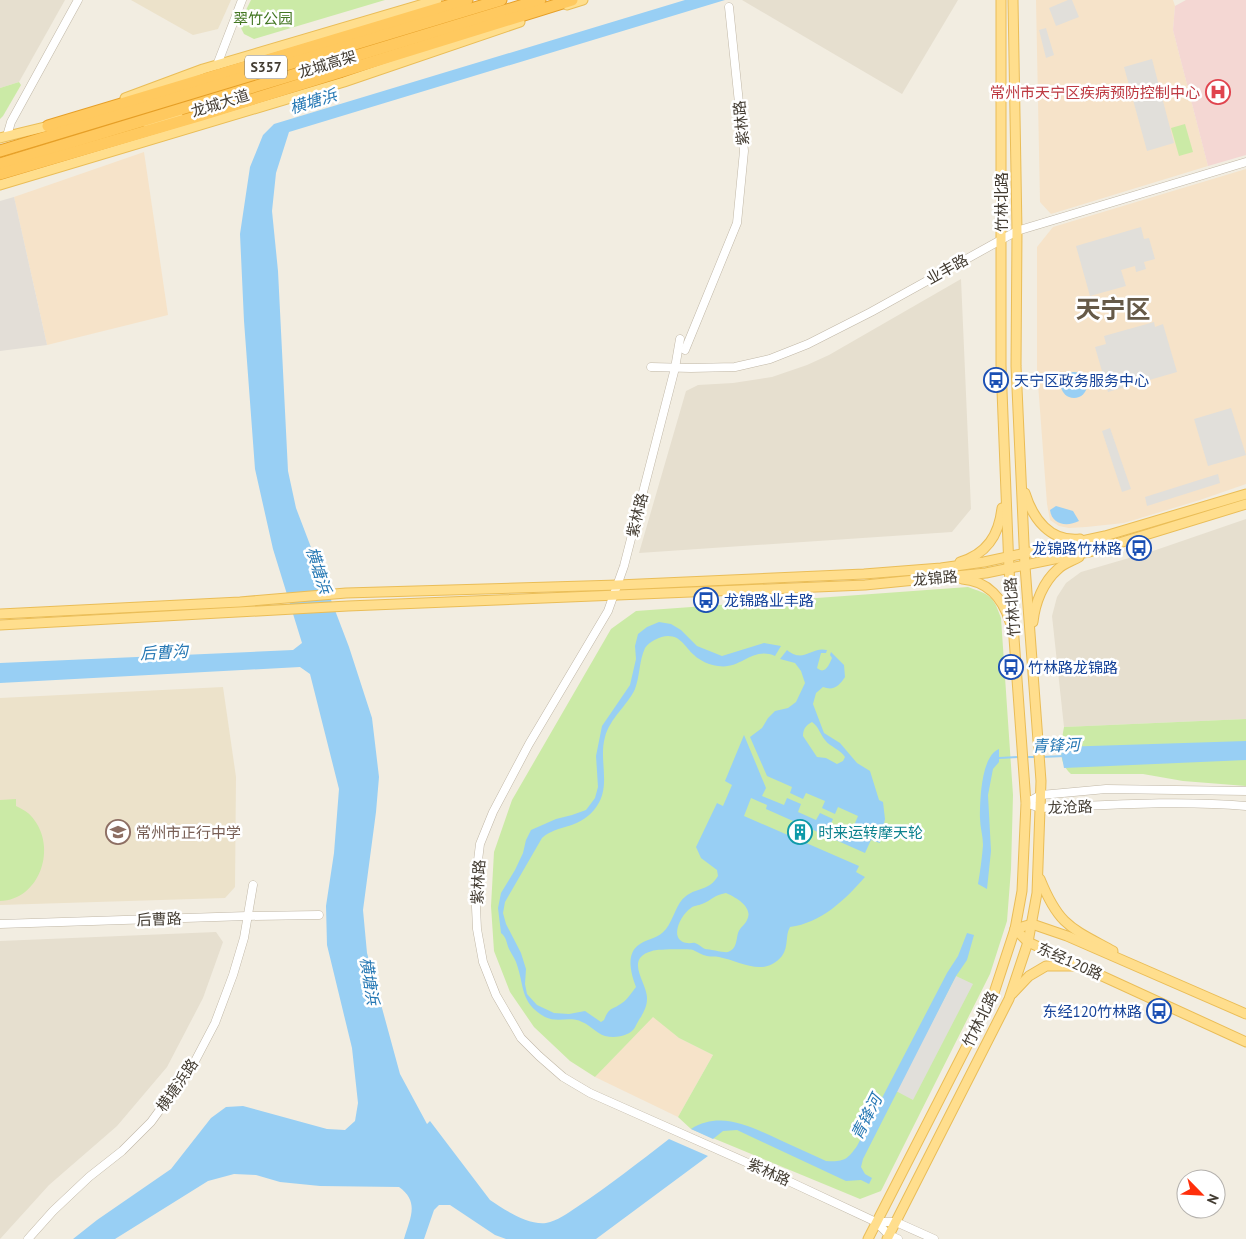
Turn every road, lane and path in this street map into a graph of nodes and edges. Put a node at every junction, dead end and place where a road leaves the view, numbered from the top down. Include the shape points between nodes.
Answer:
1 (78, 0) edge
2 (242, 0) edge
3 (437, 0) edge
4 (467, 0) edge
5 (482, 0) edge
6 (501, 0) edge
7 (540, 0) edge
8 (555, 0) edge
9 (572, 0) edge
10 (583, 0) edge
11 (1001, 0) edge
12 (1013, 0) edge
13 (729, 7) dead end
14 (217, 65) junction
15 (48, 126) junction
16 (3, 137) edge
17 (0, 151) edge
18 (1246, 162) edge
19 (0, 164) edge
20 (0, 173) edge
21 (0, 185) edge
22 (1017, 231) junction
23 (1001, 239) junction
24 (680, 339) dead end
25 (685, 350) dead end
26 (652, 367) dead end
27 (675, 368) junction
28 (1021, 479) junction
29 (1006, 480) junction
30 (1246, 494) edge
31 (1246, 504) edge
32 (1105, 536) junction
33 (1093, 551) junction
34 (1024, 554) junction
35 (1009, 558) junction
36 (1025, 566) junction
37 (941, 568) junction
38 (1009, 569) junction
39 (937, 578) junction
40 (618, 585) junction
41 (614, 596) junction
42 (0, 614) edge
43 (0, 624) edge
44 (1014, 633) junction
45 (1031, 652) junction
46 (1246, 791) edge
47 (1041, 795) junction
48 (1026, 803) junction
49 (1246, 806) edge
50 (1040, 808) junction
51 (1038, 875) junction
52 (253, 886) dead end
53 (319, 915) dead end
54 (247, 916) junction
55 (0, 924) edge
56 (1032, 924) junction
57 (1016, 929) junction
58 (1028, 942) junction
59 (1082, 967) junction
60 (1171, 982) junction
61 (1246, 1014) edge
62 (992, 1032) junction
63 (1246, 1042) edge
64 (876, 1222) junction
65 (896, 1222) junction
66 (891, 1238) edge
67 (28, 1239) edge
68 (868, 1239) edge
69 (934, 1239) edge

1 - 16 street
2 - 14 street
3 - 14 main road
4 - 15 highway
5 - 15 main road, 龙城大道 / S357 via 186,91
6 - 17 highway, 龙城高架
7 - 19 highway, 龙城高架
8 - 20 main road, 龙城大道 / S357
9 - 20 highway via 138,134
10 - 21 main road via 344,82
11 - 23 main road, 竹林北路
12 - 22 main road, 竹林北路
13 - 25 street, 紫林路 via 744,151 737,223
14 - 15 main road
15 - 16 main road, 龙城大道 / S357
18 - 22 street, 业丰路
22 - 23 street, 业丰路
22 - 28 main road, 竹林北路 via 1016,366
23 - 27 street, 业丰路 via 801,347 735,367
23 - 29 main road, 竹林北路 via 1001,365
24 - 27 street, 紫林路
26 - 27 street, 业丰路
27 - 40 street, 紫林路
28 - 32 main road via 1032,512 1042,527 1072,540
28 - 34 main road, 竹林北路
29 - 35 main road, 竹林北路
29 - 37 main road via 1001,518 993,538 982,552
30 - 32 main road, 龙锦路
31 - 33 main road, 龙锦路
32 - 34 main road, 龙锦路
33 - 36 main road, 龙锦路
33 - 45 main road via 1058,568 1043,586 1034,612
34 - 35 main road, 龙锦路
34 - 36 main road, 竹林北路
35 - 37 main road, 龙锦路
35 - 38 main road, 竹林北路
36 - 38 main road, 龙锦路
36 - 45 main road, 竹林北路
37 - 40 main road, 龙锦路
38 - 39 main road, 龙锦路
38 - 44 main road, 竹林北路
39 - 41 main road, 龙锦路
39 - 44 main road via 972,580 988,586 1001,601
40 - 41 street, 紫林路
40 - 42 main road, 龙锦路 via 346,593 240,602
41 - 43 main road, 龙锦路
41 - 64 street, 紫林路 via 529,744 480,844 475,885 477,929 483,962 496,995 521,1038 564,1077 590,1093
44 - 48 main road, 竹林北路
45 - 47 main road, 竹林北路
46 - 47 street, 龙沧路 via 1106,789
47 - 48 street, 龙沧路
47 - 50 main road, 竹林北路
48 - 50 street, 龙沧路
48 - 57 main road, 竹林北路 via 1022,891
49 - 50 street, 龙沧路 via 1138,804
50 - 51 main road, 竹林北路
51 - 56 main road, 竹林北路
51 - 60 main road via 1049,903 1074,930
52 - 54 street, 横塘浜路
53 - 54 street, 后曹路
54 - 55 street, 后曹路
54 - 67 street, 横塘浜路 via 233,975 215,1023 194,1063 151,1122 53,1211
56 - 57 main road, 东经120路
56 - 58 main road, 竹林北路
56 - 60 main road, 东经120路
57 - 58 main road, 东经120路
57 - 64 main road, 竹林北路 via 994,994
58 - 59 main road, 东经120路
58 - 62 main road, 竹林北路 via 1009,999
59 - 62 main road via 1046,966 1029,976 1014,990
59 - 63 main road, 东经120路
60 - 61 main road, 东经120路
62 - 65 main road, 竹林北路
64 - 65 street
64 - 66 street, 紫林路
64 - 68 main road, 竹林北路
65 - 66 main road, 竹林北路
65 - 69 street

